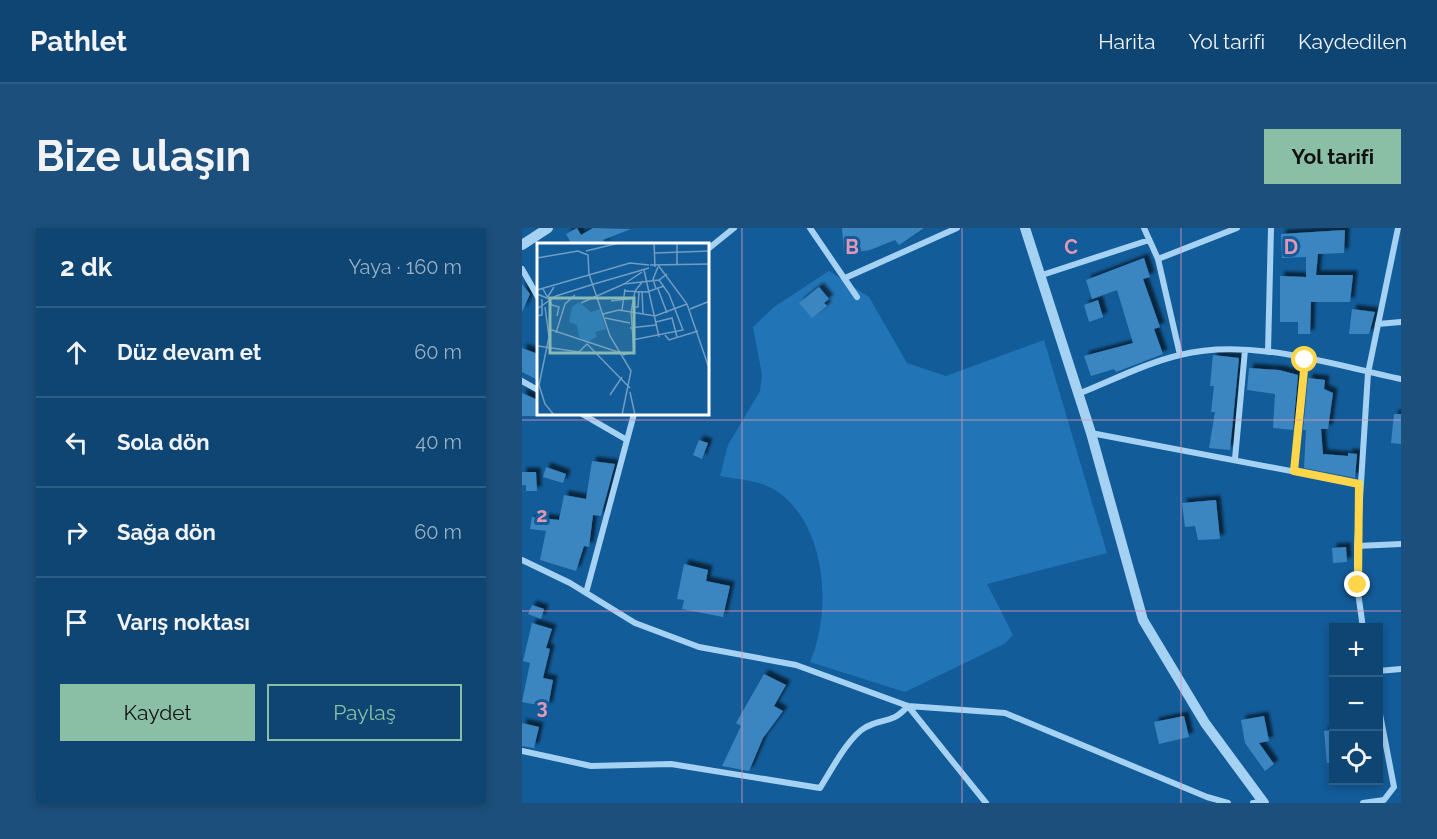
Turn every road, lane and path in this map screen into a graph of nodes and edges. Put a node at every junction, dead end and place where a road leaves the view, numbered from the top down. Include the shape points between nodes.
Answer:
1 (548, 228) edge
2 (734, 228) edge
3 (810, 228) edge
4 (957, 228) edge
5 (1025, 228) edge
6 (1144, 228) edge
7 (1237, 228) edge
8 (1271, 228) edge
9 (1398, 228) edge
10 (1149, 240) junction
11 (522, 246) edge
12 (710, 247) edge
13 (1158, 260) junction
14 (522, 269) edge
15 (1039, 276) junction
16 (845, 278) junction
17 (537, 295) edge
18 (857, 297) dead end
19 (1401, 322) edge
20 (1378, 324) junction
21 (1245, 350) junction
22 (1268, 352) junction
23 (1180, 355) junction
24 (1305, 360) junction
25 (1368, 373) junction
26 (1401, 379) edge
27 (522, 381) edge
28 (537, 389) edge
29 (1078, 393) junction
30 (633, 416) edge
31 (596, 418) edge
32 (1092, 433) junction
33 (627, 440) junction
34 (1235, 459) junction
35 (1294, 471) junction
36 (1359, 484) junction
37 (1401, 544) edge
38 (1357, 546) junction
39 (522, 560) edge
40 (586, 593) junction
41 (1363, 623) edge
42 (1401, 669) edge
43 (1383, 671) edge
44 (908, 706) junction
45 (1383, 730) edge
46 (522, 751) edge
47 (986, 803) edge
48 (1228, 803) edge
49 (1260, 803) edge
50 (1363, 803) edge

1 - 11 street
2 - 12 street
3 - 16 street
4 - 16 street
5 - 15 street
6 - 10 street
7 - 13 street
8 - 22 street
9 - 20 street
10 - 13 street
10 - 15 street
13 - 23 street
14 - 17 street
15 - 29 street
16 - 18 street
19 - 20 street
20 - 25 street
21 - 22 street
21 - 23 street
21 - 34 street
22 - 24 street
23 - 29 street
24 - 25 street
24 - 35 street
25 - 26 street
25 - 36 street
27 - 28 street
29 - 32 street
30 - 33 street
31 - 33 street
32 - 34 street
32 - 49 street via 1143,620 1205,723
33 - 40 street
34 - 35 street
35 - 36 street
36 - 38 street
37 - 38 street
38 - 41 street
39 - 40 street
40 - 44 street via 635,623 699,647 796,664
42 - 43 street
44 - 46 street via 897,718 866,727 839,756 820,788 671,764 591,766
44 - 47 street
44 - 48 street via 1005,713
45 - 50 street via 1394,787 1384,800

